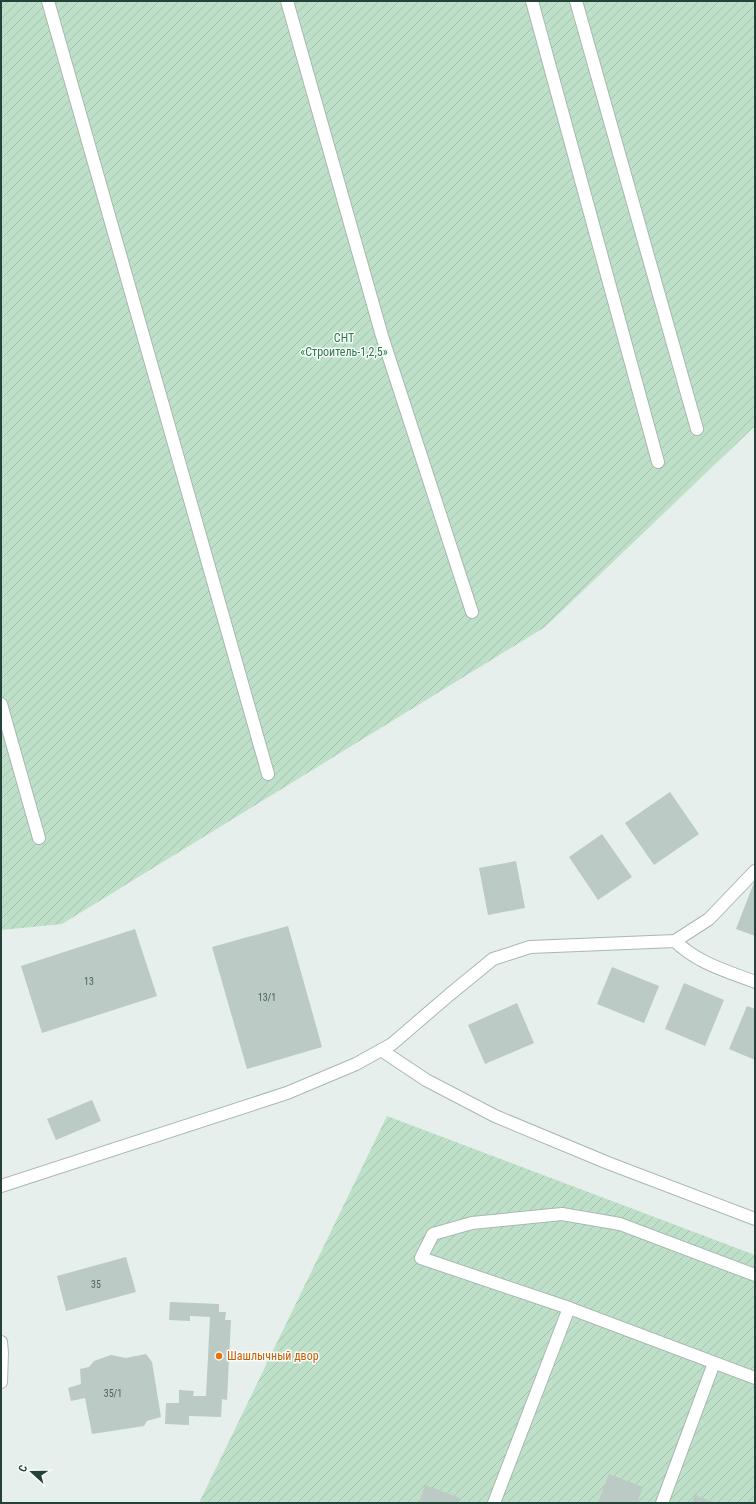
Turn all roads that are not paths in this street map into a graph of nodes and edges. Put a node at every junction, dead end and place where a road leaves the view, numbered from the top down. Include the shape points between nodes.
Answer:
1 (48, 1) edge
2 (287, 1) edge
3 (532, 1) edge
4 (576, 1) edge
5 (697, 429) dead end
6 (658, 462) dead end
7 (472, 612) dead end
8 (1, 704) edge
9 (268, 774) dead end
10 (39, 838) dead end
11 (755, 871) edge
12 (675, 941) junction
13 (755, 982) edge
14 (381, 1050) junction
15 (1, 1186) edge
16 (755, 1219) edge
17 (755, 1275) edge
18 (569, 1308) junction
19 (1, 1342) edge
20 (714, 1363) junction
21 (755, 1378) edge
22 (1, 1382) edge
23 (494, 1503) edge
24 (662, 1503) edge

1 - 9 street
2 - 7 street via 382,336
3 - 6 street
4 - 5 street
8 - 10 street
11 - 12 street via 710,919
12 - 13 street via 700,960
12 - 14 street via 530,947 493,959 392,1044
14 - 15 street via 356,1064 287,1093
14 - 16 street via 426,1080 495,1116 608,1164
17 - 18 street via 620,1224 562,1214 472,1223 433,1234 421,1258
18 - 20 street
18 - 23 street
19 - 22 street
20 - 21 street
20 - 24 street

